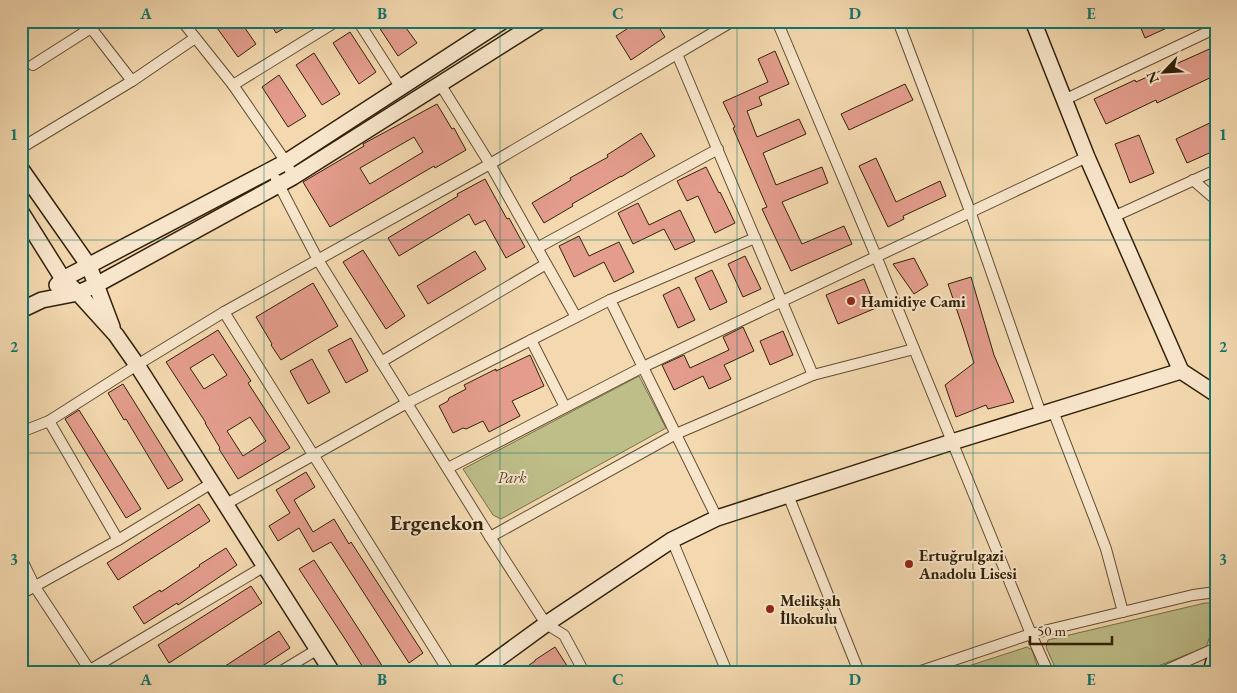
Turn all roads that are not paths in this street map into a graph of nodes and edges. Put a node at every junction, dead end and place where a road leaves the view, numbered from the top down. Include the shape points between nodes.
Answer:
1 (182, 21) edge
2 (337, 21) edge
3 (358, 21) edge
4 (540, 21) edge
5 (733, 21) edge
6 (777, 21) edge
7 (898, 21) edge
8 (1033, 21) edge
9 (1206, 21) edge
10 (496, 23) edge
11 (1213, 30) edge
12 (195, 38) junction
13 (677, 54) junction
14 (33, 65) dead end
15 (132, 81) junction
16 (440, 84) junction
17 (233, 85) junction
18 (400, 88) junction
19 (1064, 100) junction
20 (21, 148) edge
21 (718, 149) junction
22 (1087, 156) junction
23 (286, 162) junction
24 (490, 164) junction
25 (21, 169) edge
26 (1216, 170) edge
27 (271, 171) junction
28 (293, 177) junction
29 (1194, 180) junction
30 (279, 185) junction
31 (1216, 200) edge
32 (21, 212) edge
33 (970, 212) junction
34 (1113, 217) junction
35 (755, 238) junction
36 (537, 248) junction
37 (876, 256) junction
38 (318, 260) junction
39 (546, 264) junction
40 (89, 266) junction
41 (63, 279) junction
42 (96, 284) junction
43 (78, 293) junction
44 (42, 300) junction
45 (610, 300) junction
46 (781, 301) junction
47 (21, 310) edge
48 (224, 312) junction
49 (576, 317) junction
50 (116, 335) junction
51 (531, 340) junction
52 (914, 349) junction
53 (381, 362) junction
54 (137, 365) junction
55 (643, 367) junction
56 (1181, 371) junction
57 (813, 375) junction
58 (1216, 394) edge
59 (407, 402) junction
60 (566, 407) junction
61 (1047, 412) junction
62 (49, 421) junction
63 (21, 432) edge
64 (676, 434) junction
65 (952, 442) junction
66 (313, 455) junction
67 (448, 468) junction
68 (212, 483) junction
69 (788, 495) junction
70 (226, 504) junction
71 (718, 518) junction
72 (490, 537) junction
73 (118, 540) junction
74 (672, 540) junction
75 (21, 558) edge
76 (265, 566) junction
77 (35, 587) junction
78 (1216, 592) edge
79 (21, 594) edge
80 (1123, 612) junction
81 (546, 624) junction
82 (1031, 634) junction
83 (1216, 648) edge
84 (318, 649) junction
85 (1216, 654) edge
86 (91, 671) edge
87 (280, 672) edge
88 (332, 672) edge
89 (449, 672) edge
90 (480, 672) edge
91 (584, 672) edge
92 (727, 672) edge
93 (859, 672) edge
94 (918, 672) edge
95 (1048, 672) edge
96 (1162, 672) edge
97 (1211, 672) edge

1 - 12 street
2 - 17 street
3 - 18 street
4 - 16 street
5 - 13 street
6 - 37 street
7 - 33 street
8 - 19 street
9 - 11 street
10 - 18 street
11 - 19 street
12 - 15 street
12 - 17 street
13 - 21 street
13 - 24 street
14 - 15 street via 91,28
15 - 20 street
16 - 24 street
16 - 28 street
17 - 23 street
18 - 23 street
19 - 22 street
21 - 35 street
21 - 36 street
22 - 33 street
22 - 34 street
23 - 27 street
23 - 28 street
24 - 36 street
24 - 38 street
25 - 40 street
26 - 29 street
27 - 30 street
27 - 40 street
28 - 30 street
29 - 31 street
29 - 34 street
30 - 38 street
30 - 42 street
32 - 41 street
33 - 37 street
33 - 61 street
34 - 56 street
35 - 45 street
35 - 46 street
36 - 39 street
37 - 46 street
37 - 52 street
38 - 48 street
38 - 53 street
39 - 49 street
39 - 53 street
40 - 41 street
40 - 42 street
41 - 43 street
41 - 44 street
42 - 43 street
42 - 50 street
43 - 44 street
43 - 50 street
44 - 47 street
45 - 49 street
45 - 55 street
46 - 55 street
46 - 57 street
48 - 54 street
48 - 66 street
49 - 51 street
50 - 54 street
51 - 59 street
51 - 60 street
52 - 57 street
52 - 65 street
53 - 59 street
54 - 62 street
54 - 68 street
55 - 60 street
55 - 64 street
56 - 58 street
56 - 61 street
57 - 64 street
59 - 66 street
59 - 67 street
60 - 67 street
61 - 65 street
61 - 80 street via 1100,533
62 - 63 street
62 - 73 street
64 - 71 street
64 - 72 street
65 - 69 street
65 - 82 street
66 - 70 street
66 - 89 street
67 - 72 street
68 - 70 street
68 - 73 street
69 - 71 street
69 - 93 street
70 - 76 street
71 - 74 street
72 - 81 street
73 - 77 street
74 - 81 street
74 - 92 street
75 - 77 street
76 - 84 street
76 - 86 street
77 - 79 street
77 - 86 street
78 - 80 street via 1194,594
80 - 82 street
81 - 90 street
81 - 91 street via 564,635
82 - 94 street
82 - 95 street
83 - 96 street
84 - 87 street
84 - 88 street
85 - 97 street

